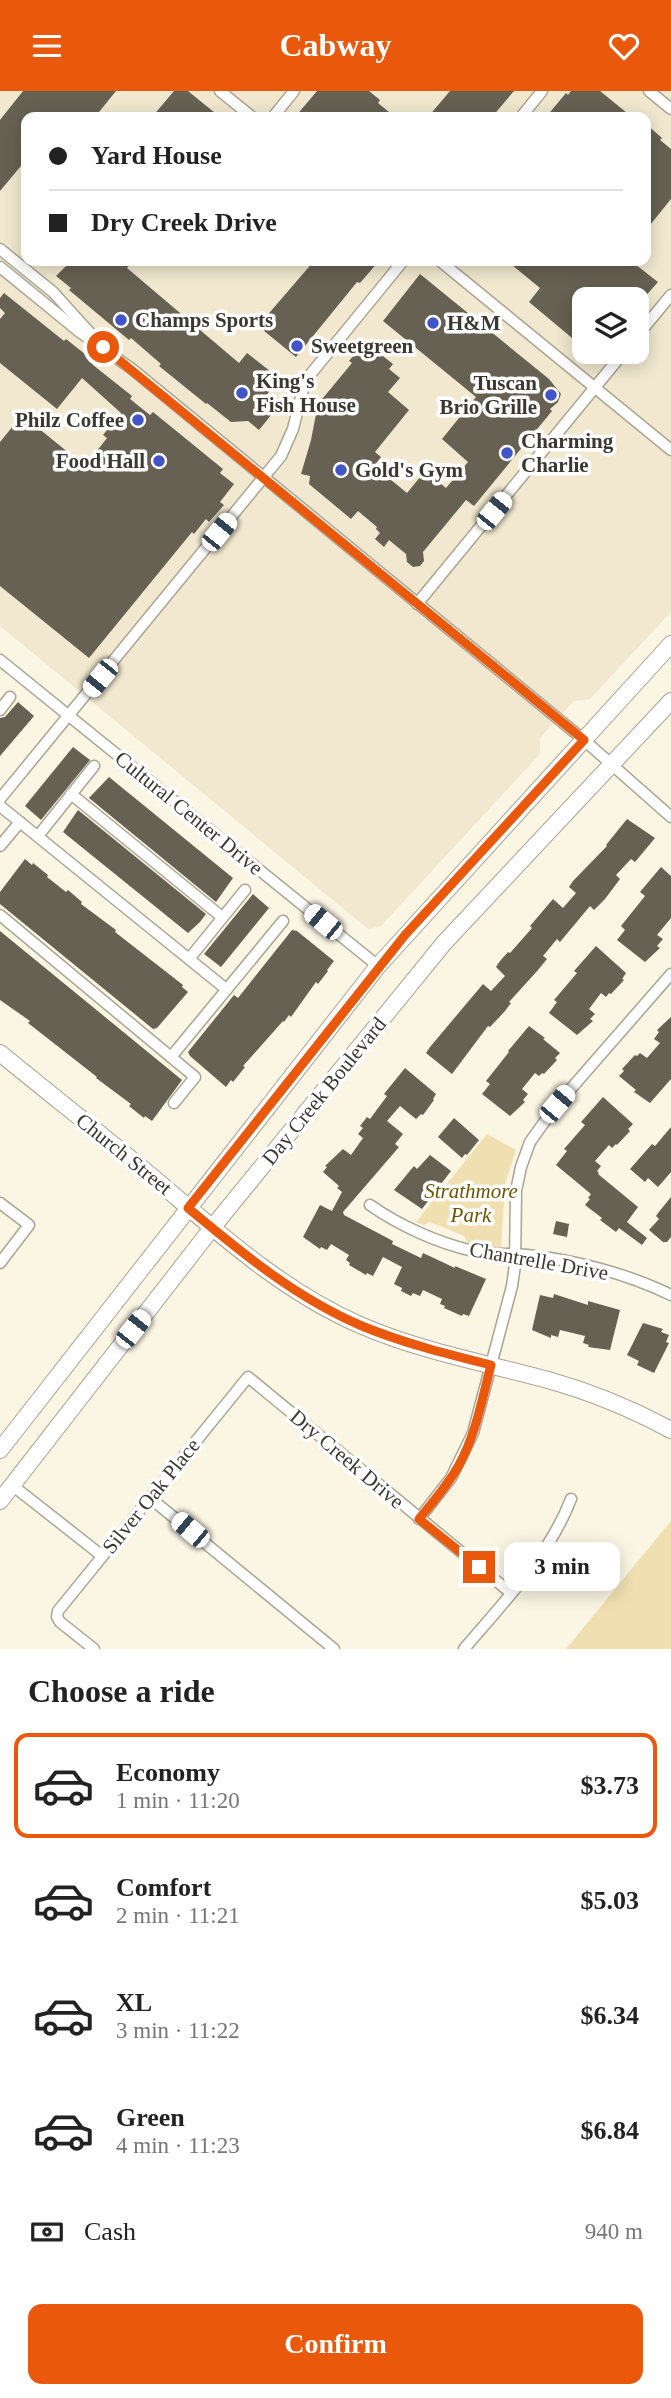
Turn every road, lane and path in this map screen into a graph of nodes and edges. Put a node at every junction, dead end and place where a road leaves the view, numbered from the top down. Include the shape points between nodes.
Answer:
1 (220, 91) edge
2 (294, 91) edge
3 (542, 91) edge
4 (649, 91) edge
5 (671, 109) edge
6 (247, 112) edge
7 (277, 112) edge
8 (525, 112) edge
9 (0, 249) edge
10 (399, 266) edge
11 (446, 266) edge
12 (0, 267) edge
13 (671, 295) edge
14 (649, 322) edge
15 (103, 347) junction
16 (614, 364) edge
17 (595, 387) junction
18 (671, 450) edge
19 (263, 478) junction
20 (417, 604) junction
21 (671, 644) edge
22 (0, 660) edge
23 (10, 698) dead end
24 (671, 701) edge
25 (0, 710) edge
26 (68, 715) junction
27 (584, 740) junction
28 (611, 764) junction
29 (94, 766) dead end
30 (71, 794) junction
31 (0, 799) edge
32 (0, 806) edge
33 (671, 817) edge
34 (20, 822) junction
35 (37, 836) junction
36 (0, 846) edge
37 (245, 890) dead end
38 (0, 915) edge
39 (222, 917) junction
40 (283, 921) dead end
41 (189, 959) junction
42 (378, 966) junction
43 (671, 974) edge
44 (226, 989) junction
45 (0, 1053) edge
46 (171, 1057) junction
47 (174, 1103) dead end
48 (0, 1203) edge
49 (370, 1205) dead end
50 (188, 1208) junction
51 (212, 1228) junction
52 (515, 1254) junction
53 (0, 1263) edge
54 (671, 1295) edge
55 (491, 1365) junction
56 (248, 1377) joint
57 (671, 1430) edge
58 (0, 1450) edge
59 (12, 1485) junction
60 (149, 1496) junction
61 (571, 1499) dead end
62 (0, 1501) edge
63 (419, 1519) junction
64 (101, 1555) junction
65 (511, 1593) junction
66 (94, 1649) edge
67 (334, 1649) edge
68 (464, 1649) edge

1 - 6 street
2 - 7 street
3 - 8 street
4 - 5 street
9 - 15 street via 52,292
10 - 19 street via 305,381 291,437
11 - 17 street
12 - 15 street
13 - 14 street
15 - 19 street
16 - 17 street
17 - 18 street
17 - 20 street
19 - 20 street
19 - 26 street
20 - 27 street
21 - 27 main road, Day Creek Boulevard
22 - 26 street, Cultural Center Drive
23 - 25 street
24 - 28 main road, Day Creek Boulevard
26 - 31 street
26 - 42 street, Cultural Center Drive
27 - 28 street
27 - 42 main road, Day Creek Boulevard
28 - 33 street
28 - 51 main road, Day Creek Boulevard via 444,943
29 - 30 street
30 - 35 street
30 - 39 street
32 - 34 street
34 - 35 street
34 - 36 street
35 - 41 street
37 - 39 street
38 - 46 street
39 - 41 street
40 - 44 street
41 - 44 street
42 - 50 main road, Day Creek Boulevard
43 - 52 street via 530,1142 516,1191
44 - 46 street
45 - 50 main road, Church Street
46 - 47 street via 195,1077
48 - 53 street via 29,1225
49 - 52 street, Chantrelle Drive via 457,1246
50 - 51 main road, Church Street
50 - 58 main road, Day Creek Boulevard
51 - 55 main road, Church Street via 273,1276 340,1316 402,1341
51 - 59 main road, Day Creek Boulevard
52 - 54 street, Chantrelle Drive via 615,1274
52 - 55 street via 512,1286
55 - 57 main road, Church Street via 596,1395
55 - 63 street via 467,1450 452,1478
56 - 60 street, Silver Oak Place
56 - 63 street, Dry Creek Drive
59 - 62 main road, Day Creek Boulevard
59 - 64 street
60 - 64 street, Silver Oak Place
60 - 67 street
61 - 65 street via 562,1522
63 - 65 street, Dry Creek Drive
64 - 66 street, Silver Oak Place via 57,1617
65 - 68 street

